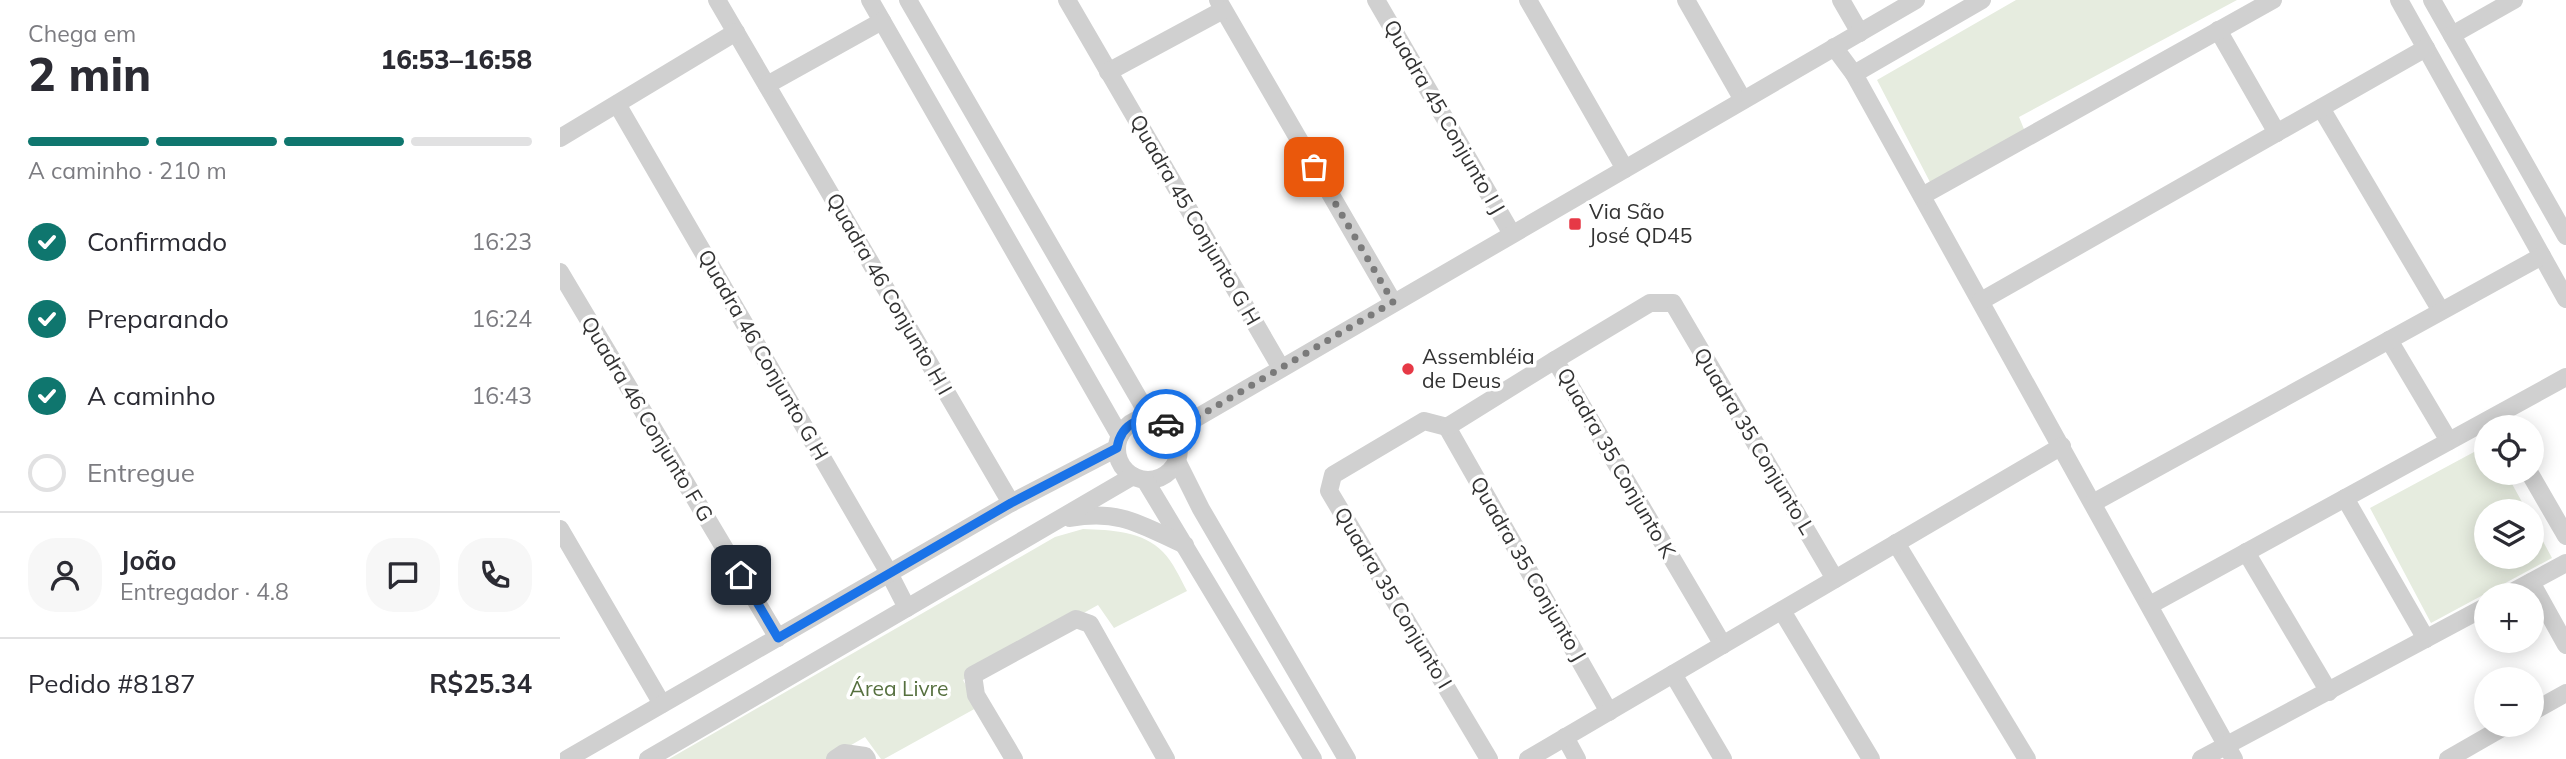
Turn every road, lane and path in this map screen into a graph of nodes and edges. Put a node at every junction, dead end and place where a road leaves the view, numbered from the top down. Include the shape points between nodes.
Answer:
1 (717, 0) edge
2 (870, 0) edge
3 (1068, 0) edge
4 (1376, 0) edge
5 (1528, 0) edge
6 (1686, 0) edge
7 (1841, 0) edge
8 (1916, 0) edge
9 (1982, 0) edge
10 (2273, 0) edge
11 (2399, 0) edge
12 (2432, 0) edge
13 (2514, 0) edge
14 (911, 1) edge
15 (1221, 5) edge
16 (882, 21) junction
17 (2218, 30) junction
18 (736, 32) junction
19 (1860, 33) junction
20 (2452, 35) junction
21 (1834, 47) junction
22 (2426, 48) junction
23 (1108, 72) junction
24 (1854, 74) junction
25 (767, 85) junction
26 (1743, 100) junction
27 (617, 104) junction
28 (2321, 108) junction
29 (2277, 133) junction
30 (560, 138) edge
31 (2516, 147) junction
32 (2490, 164) junction
33 (1625, 169) junction
34 (1922, 196) junction
35 (1512, 234) junction
36 (2566, 236) edge
37 (2542, 256) junction
38 (560, 272) edge
39 (2566, 299) edge
40 (1981, 301) junction
41 (1393, 302) junction
42 (1673, 303) joint
43 (2441, 312) junction
44 (2389, 340) junction
45 (1556, 360) junction
46 (1281, 368) junction
47 (2566, 377) edge
48 (2509, 415) edge
49 (1150, 418) junction
50 (1447, 427) junction
51 (1174, 431) junction
52 (2474, 431) edge
53 (2449, 441) junction
54 (1119, 442) junction
55 (2062, 446) junction
56 (1177, 461) junction
57 (1139, 478) junction
58 (2537, 485) edge
59 (2345, 498) junction
60 (1011, 503) junction
61 (2094, 503) junction
62 (1056, 520) junction
63 (560, 529) edge
64 (2566, 536) edge
65 (1896, 543) junction
66 (1185, 545) junction
67 (2246, 552) junction
68 (2566, 563) edge
69 (889, 573) junction
70 (1835, 579) junction
71 (2531, 582) joint
72 (2150, 605) junction
73 (907, 608) junction
74 (1782, 611) junction
75 (2474, 613) edge
76 (778, 638) junction
77 (2426, 639) junction
78 (1723, 645) junction
79 (2566, 645) edge
80 (1673, 674) junction
81 (2329, 692) junction
82 (2566, 693) edge
83 (1314, 703) junction
84 (662, 704) junction
85 (2544, 705) edge
86 (1609, 712) junction
87 (1288, 716) junction
88 (1565, 737) junction
89 (2486, 737) edge
90 (2230, 752) edge
91 (588, 754) edge
92 (866, 757) edge
93 (567, 759) edge
94 (648, 759) edge
95 (835, 759) edge
96 (1014, 759) edge
97 (1166, 759) edge
98 (1313, 759) edge
99 (1347, 759) edge
100 (1489, 759) edge
101 (1528, 759) edge
102 (1577, 759) edge
103 (1723, 759) edge
104 (1871, 759) edge
105 (2027, 759) edge
106 (2201, 759) edge
107 (2448, 759) edge

1 - 18 street, Quadra 46 Conjunto H I
2 - 16 street
3 - 23 street, Quadra 45 Conjunto G H
4 - 35 street, Quadra 45 Conjunto I J
5 - 33 street
6 - 26 street
7 - 19 street
8 - 19 street
9 - 24 street
10 - 17 street
11 - 22 street
12 - 20 street
13 - 20 street
14 - 49 street
15 - 23 street
15 - 41 street
16 - 25 street
16 - 54 street
17 - 29 street
17 - 34 street
18 - 25 street, Quadra 46 Conjunto H I
18 - 27 street
19 - 21 street
20 - 31 street
21 - 24 street
21 - 26 street
22 - 28 street
22 - 32 street
23 - 46 street, Quadra 45 Conjunto G H
24 - 34 street
25 - 60 street, Quadra 46 Conjunto H I
26 - 33 street
27 - 30 street
27 - 69 street, Quadra 46 Conjunto G H
28 - 29 street
28 - 43 street
29 - 40 street
31 - 32 street
31 - 36 street
32 - 37 street
33 - 35 street
34 - 40 street
35 - 41 street
37 - 39 street
37 - 43 street
38 - 76 street, Quadra 46 Conjunto F G
40 - 55 street
41 - 46 street
42 - 45 street, Quadra 35 Conjunto K via 1650,303
42 - 70 street, Quadra 35 Conjunto L
43 - 44 street
44 - 53 street
44 - 61 street
45 - 50 street
45 - 78 street, Quadra 35 Conjunto K
46 - 51 street
47 - 48 street
49 - 51 street
49 - 54 street via 1133,422
50 - 86 street, Quadra 35 Conjunto J
50 - 100 street, Quadra 35 Conjunto I via 1424,421 1333,475 1329,491
51 - 56 street
52 - 53 street
53 - 59 street
54 - 57 street via 1121,464
54 - 60 street
55 - 61 street
55 - 65 street
56 - 57 street via 1164,475
56 - 83 street
57 - 62 street
57 - 66 street
58 - 64 street
59 - 67 street
59 - 77 street
60 - 69 street
61 - 72 street
62 - 66 street via 1095,513 1125,518
62 - 73 street
63 - 84 street
65 - 70 street
65 - 105 street
66 - 87 street
67 - 72 street
67 - 81 street
68 - 71 street
69 - 73 street, Quadra 46 Conjunto G H
69 - 76 street
70 - 74 street
71 - 79 street
72 - 90 street
73 - 94 street
74 - 78 street
74 - 104 street
75 - 77 street
76 - 84 street
77 - 81 street
78 - 80 street
80 - 86 street
80 - 103 street
81 - 90 street
82 - 85 street
83 - 87 street
83 - 99 street
84 - 91 street
86 - 88 street
87 - 98 street
88 - 101 street
88 - 102 street
89 - 107 street
90 - 106 street
91 - 93 street
92 - 95 street via 844,753
96 - 97 street via 976,695 973,675 1076,619 1090,624

